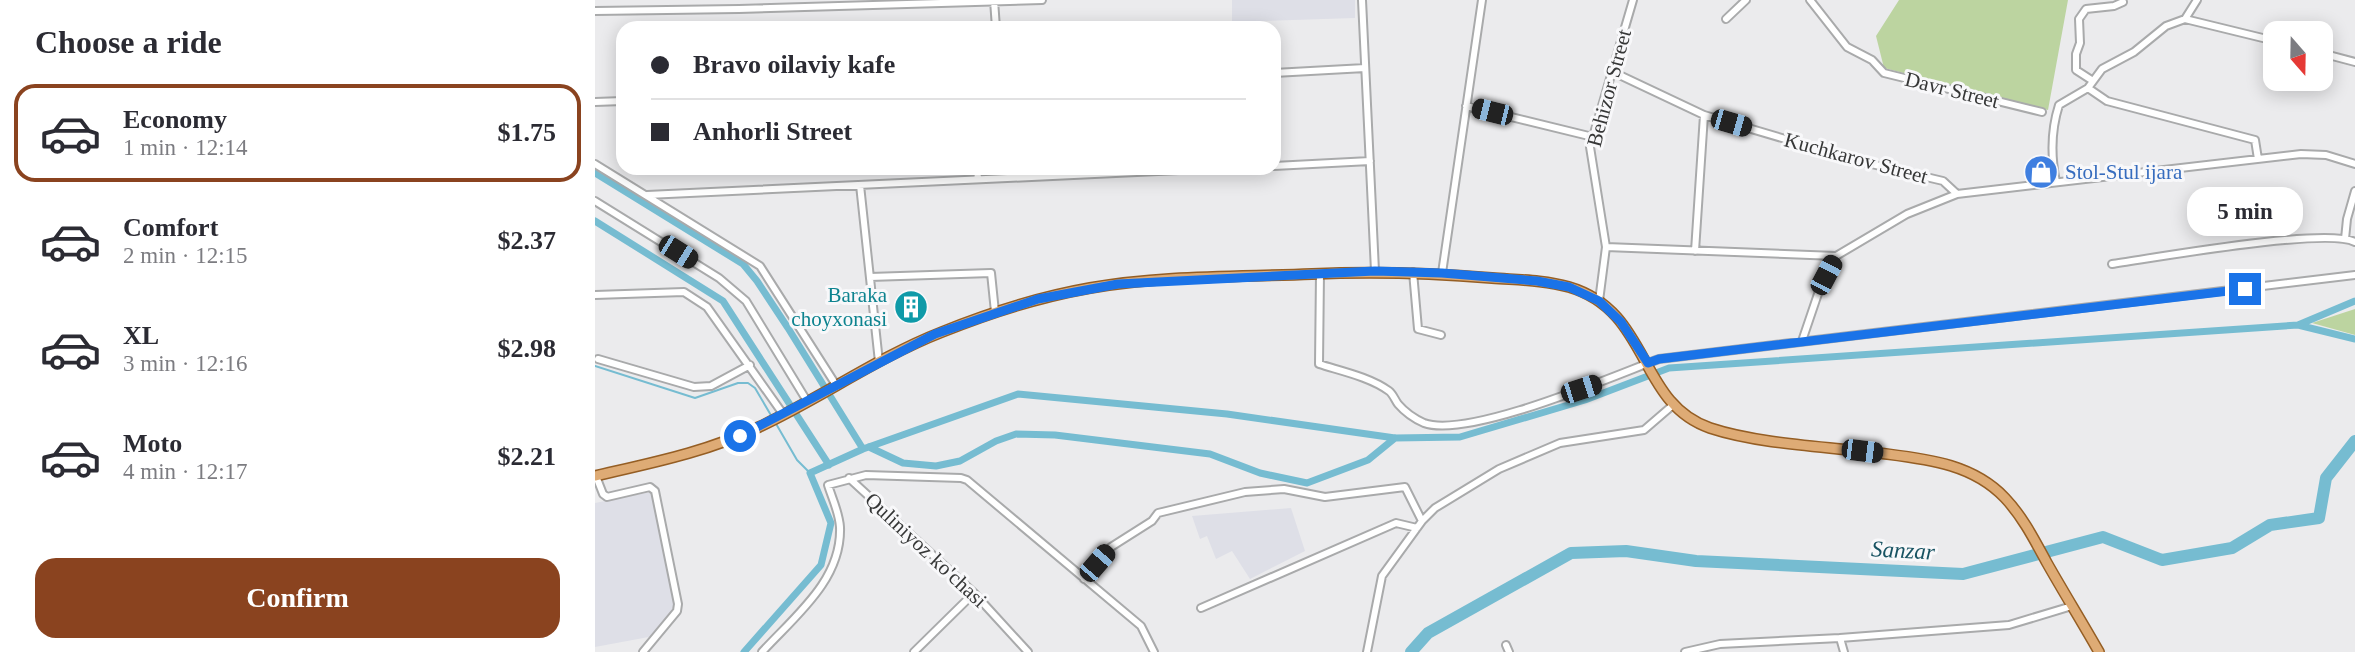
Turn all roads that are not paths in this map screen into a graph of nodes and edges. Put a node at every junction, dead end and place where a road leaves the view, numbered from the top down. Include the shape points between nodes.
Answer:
1 (709, 0) edge
2 (1042, 0) edge
3 (1361, 0) edge
4 (1482, 0) edge
5 (1633, 0) edge
6 (1746, 0) edge
7 (1810, 0) edge
8 (2197, 0) edge
9 (994, 1) edge
10 (2123, 2) dead end
11 (709, 9) junction
12 (595, 10) edge
13 (1726, 19) dead end
14 (2185, 19) junction
15 (995, 21) edge
16 (2263, 38) edge
17 (2333, 56) edge
18 (2355, 62) edge
19 (1365, 68) junction
20 (1613, 72) junction
21 (1281, 73) edge
22 (2091, 85) junction
23 (616, 100) edge
24 (595, 102) edge
25 (1466, 106) junction
26 (2042, 112) dead end
27 (1704, 115) junction
28 (1593, 137) junction
29 (2258, 159) junction
30 (1370, 161) junction
31 (595, 164) edge
32 (2355, 164) edge
33 (1281, 166) edge
34 (978, 175) edge
35 (1066, 175) edge
36 (978, 179) junction
37 (2056, 182) junction
38 (860, 185) junction
39 (2355, 191) edge
40 (1957, 194) junction
41 (647, 195) junction
42 (595, 201) edge
43 (2345, 239) junction
44 (2355, 243) edge
45 (1606, 247) junction
46 (1695, 251) junction
47 (1836, 256) junction
48 (2112, 264) dead end
49 (1375, 271) junction
50 (1413, 272) junction
51 (1320, 273) junction
52 (1442, 273) junction
53 (2355, 275) edge
54 (870, 277) junction
55 (595, 295) edge
56 (1599, 301) junction
57 (995, 313) junction
58 (1441, 335) dead end
59 (1802, 341) junction
60 (598, 359) dead end
61 (879, 362) junction
62 (1648, 363) junction
63 (750, 365) junction
64 (835, 386) junction
65 (808, 401) junction
66 (1673, 405) junction
67 (779, 417) junction
68 (595, 476) edge
69 (849, 478) junction
70 (1420, 525) junction
71 (1084, 579) junction
72 (974, 593) junction
73 (2072, 606) junction
74 (1201, 608) dead end
75 (1840, 638) junction
76 (1731, 644) junction
77 (643, 652) edge
78 (762, 652) edge
79 (914, 652) edge
80 (1028, 652) edge
81 (1154, 652) edge
82 (1367, 652) edge
83 (1685, 652) edge
84 (1733, 652) edge
85 (1844, 652) edge
86 (2099, 652) edge

1 - 11 street
2 - 9 street
3 - 19 street
4 - 25 street
5 - 20 street, Behizor Street
6 - 13 street
7 - 26 street, Davr Street via 1847,47 1872,60 1884,73
8 - 14 street
9 - 11 street
9 - 15 street
10 - 22 street via 2086,9 2079,19 2076,70
11 - 12 street
14 - 16 street
14 - 22 street via 2166,26 2134,52 2102,69
17 - 18 street
19 - 21 street
19 - 30 street
20 - 27 street, Kuchkarov Street
20 - 28 street, Behizor Street
22 - 29 street via 2107,101 2255,140
22 - 37 street via 2059,105 2052,160
23 - 24 street
25 - 28 street
25 - 52 street
27 - 40 street, Kuchkarov Street via 1943,181
27 - 46 street
28 - 45 street, Behizor Street via 1590,147
29 - 32 street via 2326,155
29 - 37 street
30 - 33 street
30 - 49 street
31 - 41 street
34 - 36 street
35 - 36 street
36 - 38 street
37 - 40 street
38 - 41 street
38 - 54 street
39 - 43 street
40 - 47 street via 1907,214
41 - 64 street via 760,265
42 - 65 street via 719,278 746,301
43 - 44 street
43 - 48 street via 2283,240
45 - 46 street
45 - 56 street, Behizor Street
46 - 47 street
47 - 59 street
49 - 50 main road
49 - 51 main road
50 - 52 main road
50 - 58 street via 1418,329
51 - 57 main road via 1118,284
51 - 62 street via 1319,364 1390,392 1399,405 1427,424 1458,426 1497,417
52 - 56 main road via 1553,284
53 - 59 street
54 - 57 street via 991,273
54 - 61 street
55 - 63 street via 684,292 708,307
56 - 62 main road via 1621,322
57 - 61 main road via 935,334
59 - 62 street
60 - 63 street via 694,387 711,386
61 - 64 main road
62 - 66 main road
63 - 67 street
64 - 65 main road
65 - 67 main road
66 - 70 street via 1644,430 1560,443 1499,469 1435,508
66 - 73 main road via 1692,420 1727,433 1912,457 1958,467 1979,477 2013,507
67 - 68 main road via 693,453
68 - 77 street via 607,497 650,487 655,491 678,604
69 - 71 street, Quliniyoz ko'chasi via 967,480
69 - 72 street, Quliniyoz ko'chasi
69 - 78 street via 828,485 840,527 831,572
70 - 71 street via 1405,487 1325,498 1283,489 1245,492 1158,513 1111,547
70 - 74 street via 1397,523
70 - 82 street via 1382,576
71 - 81 street, Quliniyoz ko'chasi via 1141,626
72 - 79 street
72 - 80 street, Quliniyoz ko'chasi
73 - 75 street via 2009,625
73 - 86 main road
75 - 76 street
75 - 85 street
76 - 83 street
76 - 84 street

